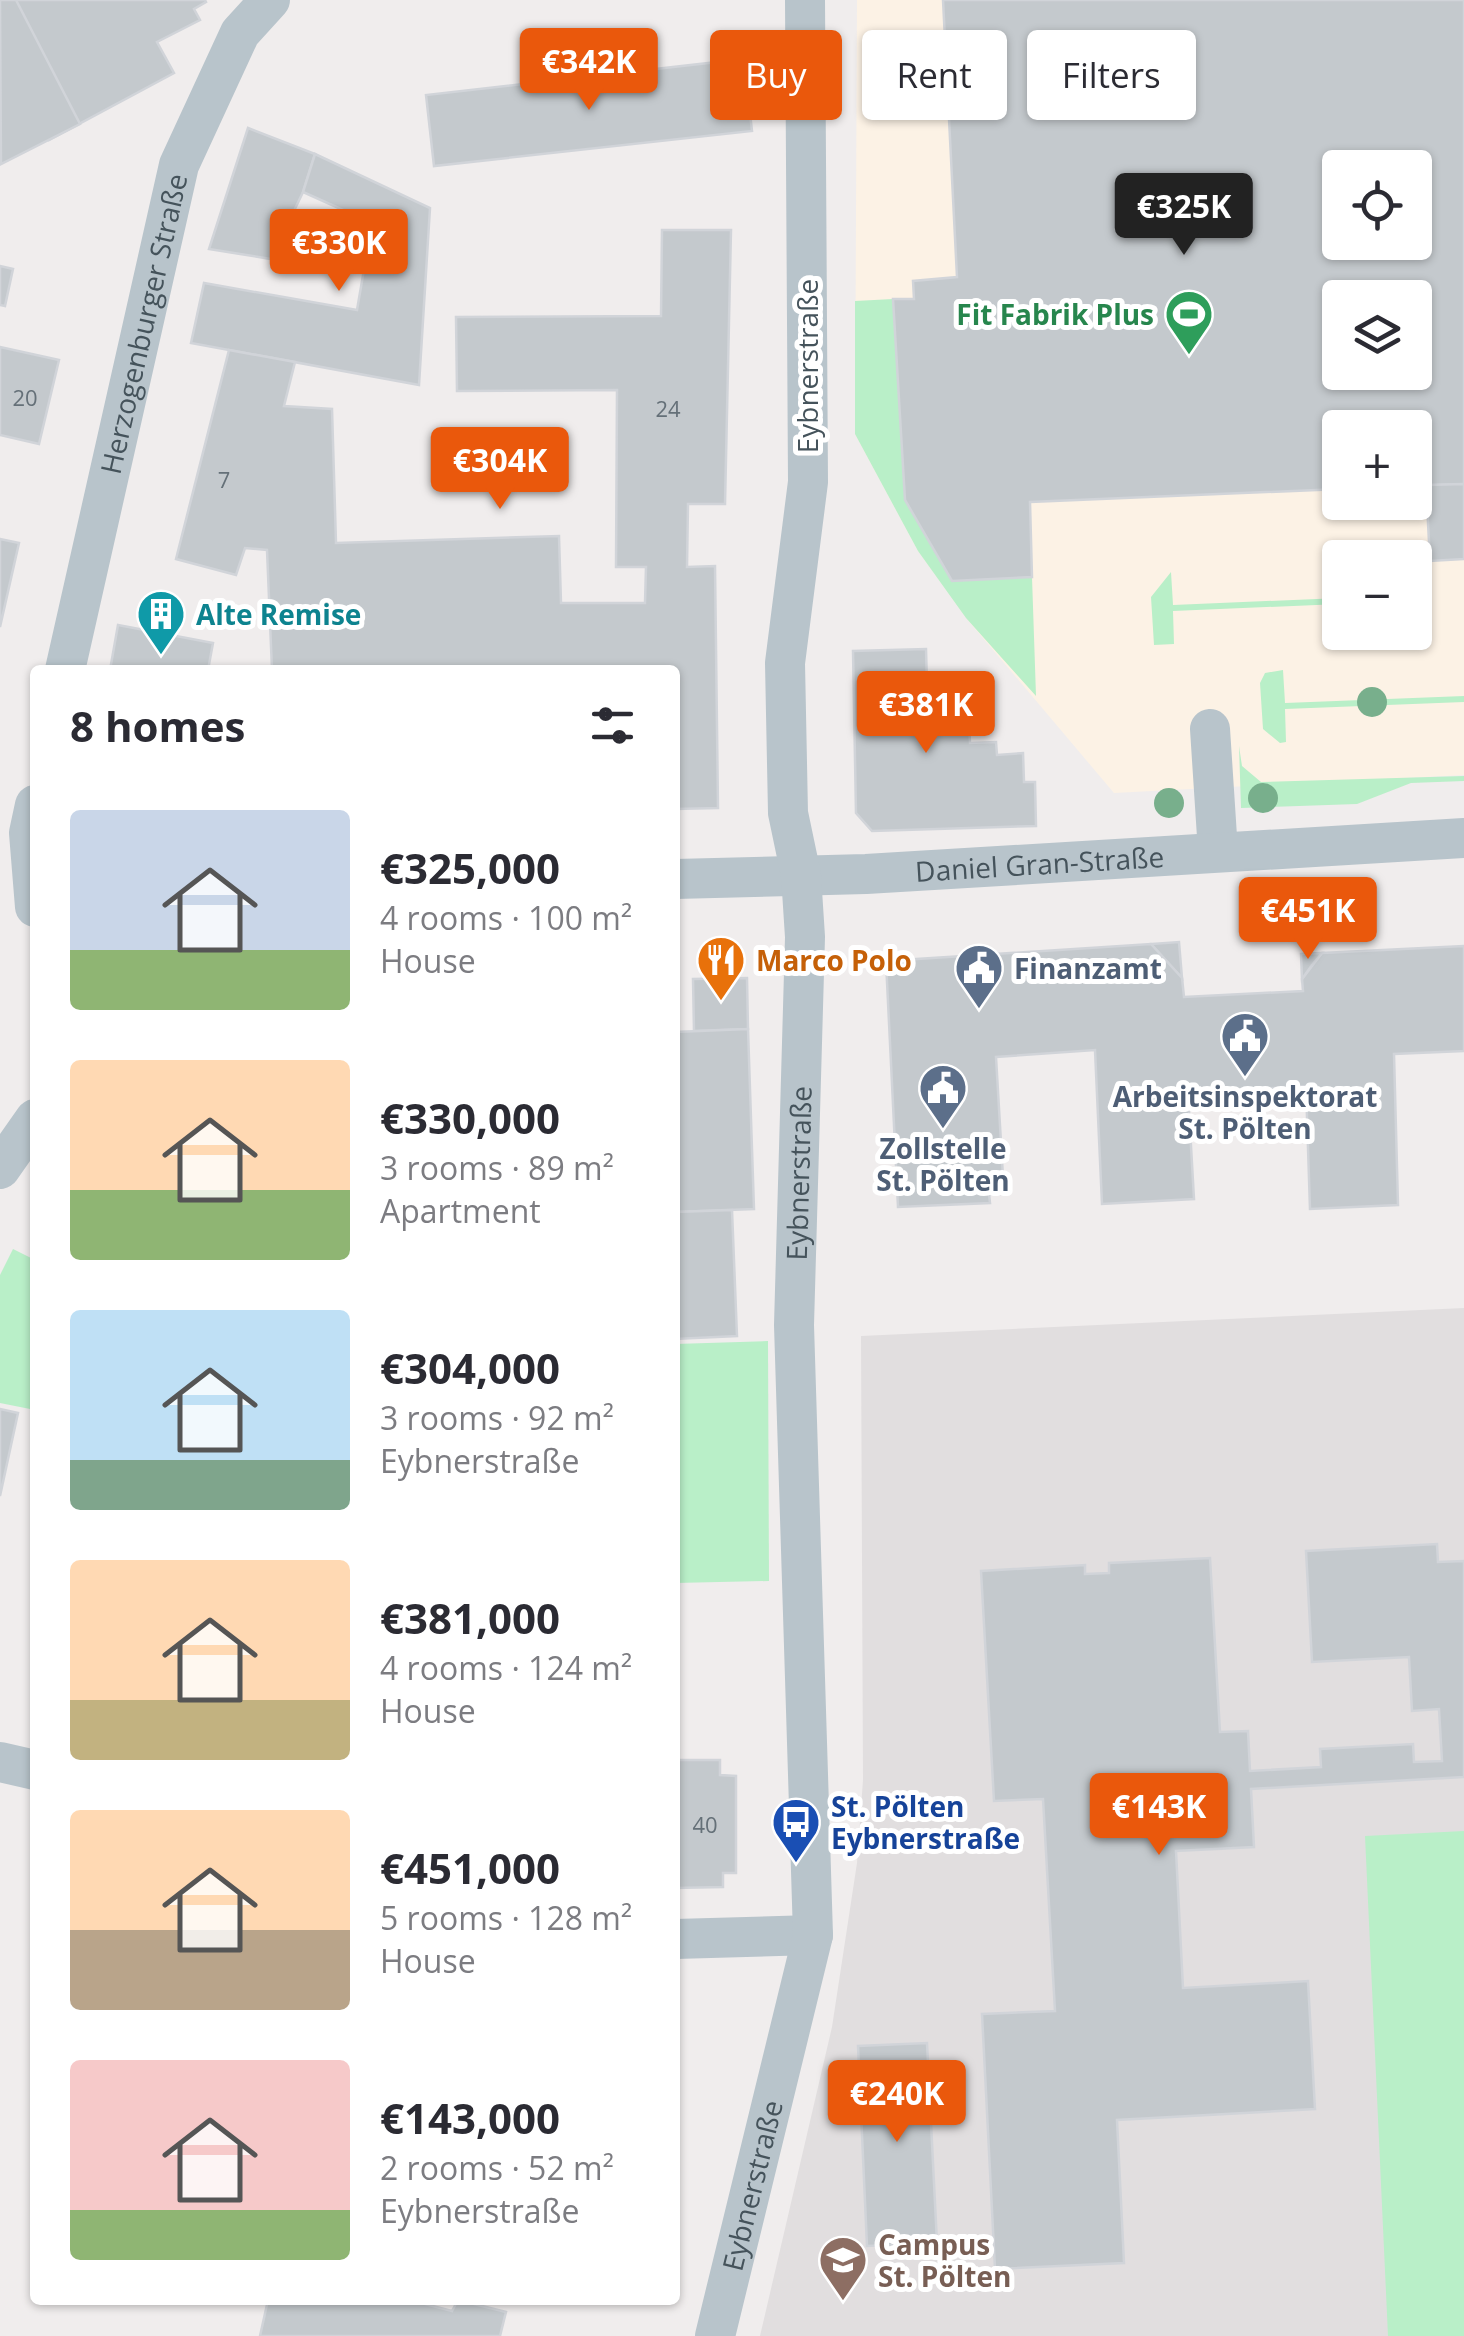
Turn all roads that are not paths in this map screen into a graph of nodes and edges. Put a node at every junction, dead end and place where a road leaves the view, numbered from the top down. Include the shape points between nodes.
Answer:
1 (270, 0) edge
2 (805, 0) edge
3 (66, 665) edge
4 (1210, 729) dead end
5 (30, 825) edge
6 (1464, 838) edge
7 (1218, 852) junction
8 (30, 854) edge
9 (802, 875) junction
10 (680, 879) edge
11 (30, 1126) edge
12 (0, 1169) edge
13 (0, 1762) edge
14 (30, 1769) edge
15 (813, 1935) junction
16 (680, 1939) edge
17 (715, 2336) edge

1 - 3 street, Herzogenburger Straße via 240,33 178,166
2 - 9 street, Eybnerstraße via 808,482 785,663 788,814
4 - 7 street
5 - 8 street
6 - 7 street, Daniel Gran-Straße
7 - 9 street, Daniel Gran-Straße
9 - 10 street, Daniel Gran-Straße
9 - 15 street, Eybnerstraße via 794,1325
11 - 12 street
13 - 14 street
15 - 16 street
15 - 17 street, Eybnerstraße

